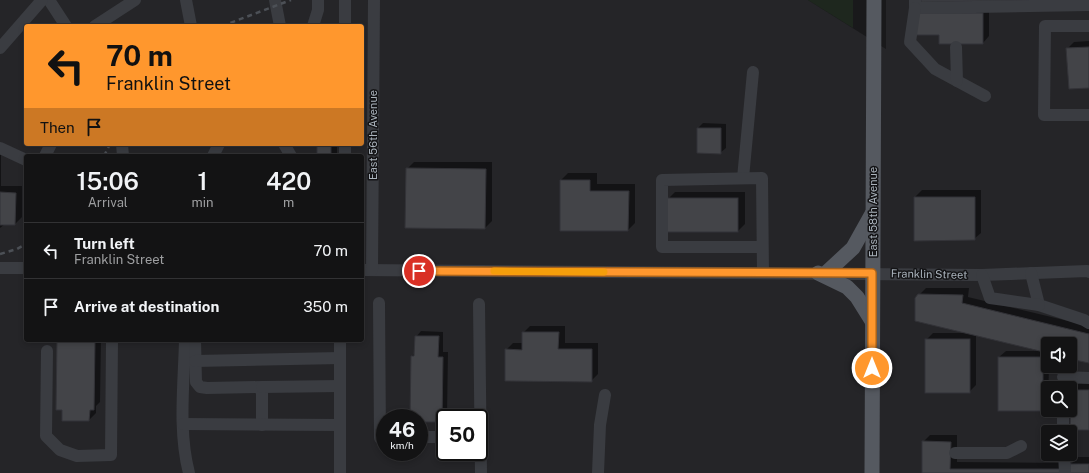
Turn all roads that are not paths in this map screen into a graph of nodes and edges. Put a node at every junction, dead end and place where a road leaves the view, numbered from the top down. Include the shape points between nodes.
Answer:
1 (42, 0) edge
2 (49, 0) edge
3 (135, 0) edge
4 (186, 0) edge
5 (276, 0) edge
6 (318, 0) edge
7 (346, 0) edge
8 (374, 0) edge
9 (874, 0) edge
10 (915, 4) edge
11 (1089, 6) edge
12 (65, 24) edge
13 (98, 24) edge
14 (191, 24) edge
15 (280, 24) edge
16 (314, 24) edge
17 (345, 24) edge
18 (1089, 26) edge
19 (956, 47) dead end
20 (0, 48) edge
21 (753, 72) dead end
22 (957, 81) junction
23 (985, 96) dead end
24 (1089, 115) edge
25 (0, 148) edge
26 (24, 159) edge
27 (743, 178) junction
28 (873, 213) junction
29 (762, 247) junction
30 (0, 268) edge
31 (24, 268) edge
32 (367, 270) edge
33 (1088, 272) edge
34 (763, 273) junction
35 (822, 273) junction
36 (872, 273) junction
37 (1031, 273) junction
38 (982, 275) junction
39 (379, 303) dead end
40 (479, 304) dead end
41 (1039, 305) junction
42 (872, 321) junction
43 (1089, 323) edge
44 (112, 342) edge
45 (185, 342) edge
46 (195, 342) edge
47 (340, 342) edge
48 (47, 351) dead end
49 (340, 358) junction
50 (195, 361) junction
51 (1063, 378) edge
52 (1089, 378) edge
53 (340, 386) junction
54 (262, 387) junction
55 (605, 395) dead end
56 (380, 409) edge
57 (480, 409) edge
58 (183, 424) junction
59 (262, 425) junction
60 (340, 425) junction
61 (1021, 446) dead end
62 (955, 453) dead end
63 (481, 461) edge
64 (1064, 461) edge
65 (189, 473) edge
66 (340, 473) edge
67 (481, 473) edge
68 (598, 473) edge
69 (872, 473) edge
70 (1065, 473) edge

1 - 20 street
2 - 12 street
3 - 13 street
4 - 14 street
5 - 15 street
6 - 16 street
7 - 17 street
8 - 32 street, East 56th Avenue
9 - 28 main road, East 58th Avenue
10 - 11 street
10 - 22 street via 910,42 935,69
18 - 24 street via 1045,26 1044,115
19 - 22 street
21 - 27 street
22 - 23 street
25 - 26 street
27 - 29 street via 762,178
27 - 29 street via 662,180 662,247
28 - 35 main road via 853,248
28 - 36 main road, East 58th Avenue
29 - 34 street
30 - 31 street
32 - 34 street, Franklin Street
33 - 37 street, Franklin Street
34 - 35 street, Franklin Street
35 - 36 street, Franklin Street
35 - 42 main road via 847,287 857,297
36 - 38 street, Franklin Street
36 - 42 main road, East 58th Avenue
37 - 38 street, Franklin Street
37 - 41 street
38 - 41 street via 990,298
39 - 56 street
40 - 57 street
41 - 43 street
42 - 69 main road, East 58th Avenue
44 - 48 street via 111,455 77,456 60,450 46,436
45 - 58 street
46 - 50 street
47 - 49 street
49 - 50 street
49 - 53 street
50 - 54 street via 196,382 200,387
51 - 52 street
53 - 54 street
53 - 60 street
54 - 59 street
55 - 68 street via 600,425
58 - 59 street
58 - 65 street via 185,457
59 - 60 street
60 - 66 street
61 - 62 street via 1007,453
63 - 67 street
64 - 70 street

